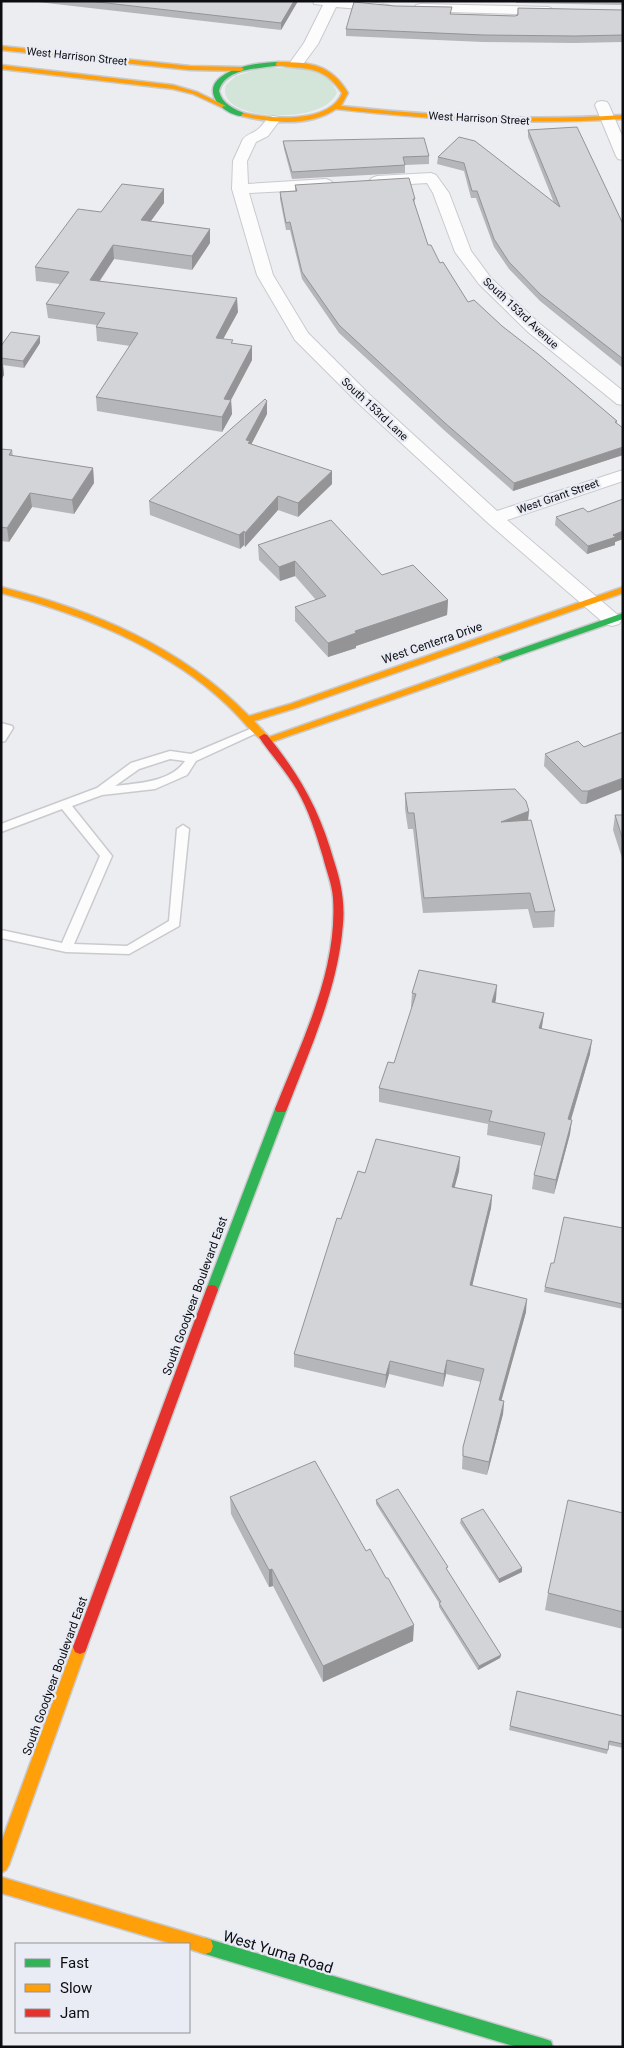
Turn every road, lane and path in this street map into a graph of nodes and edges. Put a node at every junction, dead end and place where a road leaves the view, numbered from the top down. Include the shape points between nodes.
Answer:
1 (325, 2) edge
2 (484, 6) edge
3 (560, 11) edge
4 (1, 48) edge
5 (43, 53) junction
6 (296, 64) junction
7 (1, 67) edge
8 (243, 68) junction
9 (28, 70) junction
10 (223, 106) junction
11 (335, 106) junction
12 (604, 108) junction
13 (246, 116) junction
14 (623, 117) edge
15 (273, 120) junction
16 (250, 139) junction
17 (623, 156) edge
18 (364, 182) edge
19 (345, 183) edge
20 (240, 189) junction
21 (623, 400) edge
22 (623, 475) edge
23 (494, 518) junction
24 (1, 590) edge
25 (623, 590) edge
26 (592, 601) junction
27 (617, 618) edge
28 (249, 720) junction
29 (1, 726) edge
30 (257, 730) junction
31 (1, 739) edge
32 (266, 741) junction
33 (192, 758) junction
34 (135, 766) junction
35 (151, 786) junction
36 (101, 791) junction
37 (64, 804) junction
38 (1, 828) edge
39 (183, 829) dead end
40 (1, 934) edge
41 (66, 948) junction
42 (1, 1865) edge
43 (1, 1885) edge
44 (546, 2047) edge

1 - 2 street via 400,8
1 - 6 street via 312,44
2 - 3 street
4 - 5 street, West Harrison Street
5 - 8 street, West Harrison Street via 190,68
5 - 9 street
6 - 8 street
6 - 11 street via 330,74 349,91
7 - 9 street, West Harrison Street
8 - 10 street via 224,78 214,90
9 - 10 street, West Harrison Street via 173,88 195,93
10 - 13 street, West Harrison Street
11 - 12 street, West Harrison Street via 380,112 530,121
11 - 15 street, West Harrison Street via 322,114
12 - 14 street, West Harrison Street
12 - 17 street
13 - 15 street, West Harrison Street
13 - 16 street via 246,132
15 - 16 street, South 153rd Lane via 263,132
16 - 20 street, South 153rd Lane via 240,161
18 - 21 street, South 153rd Avenue via 431,178 441,193 463,252 485,281 534,328
19 - 20 street
20 - 23 street, South 153rd Lane via 264,275 301,336 364,399
22 - 23 street, West Grant Street
23 - 26 street, South 153rd Lane
24 - 28 street, South Goodyear Boulevard East via 66,606 169,655 199,675
25 - 26 street, West Centerra Drive
26 - 27 street, South 153rd Lane
26 - 28 street, West Centerra Drive
27 - 32 street
28 - 30 street, South Goodyear Boulevard East
29 - 31 lane via 8,728
30 - 32 street, South Goodyear Boulevard East
30 - 33 lane
32 - 42 street, South Goodyear Boulevard East via 302,788 316,818 336,883 338,917 334,953 320,1002 176,1384
33 - 34 lane via 170,755
33 - 35 lane via 182,772
34 - 35 lane
34 - 36 lane
35 - 36 lane
36 - 37 lane
37 - 38 lane
37 - 41 lane via 106,856
39 - 41 lane via 175,923 128,950
40 - 41 lane
43 - 44 street, West Yuma Road

